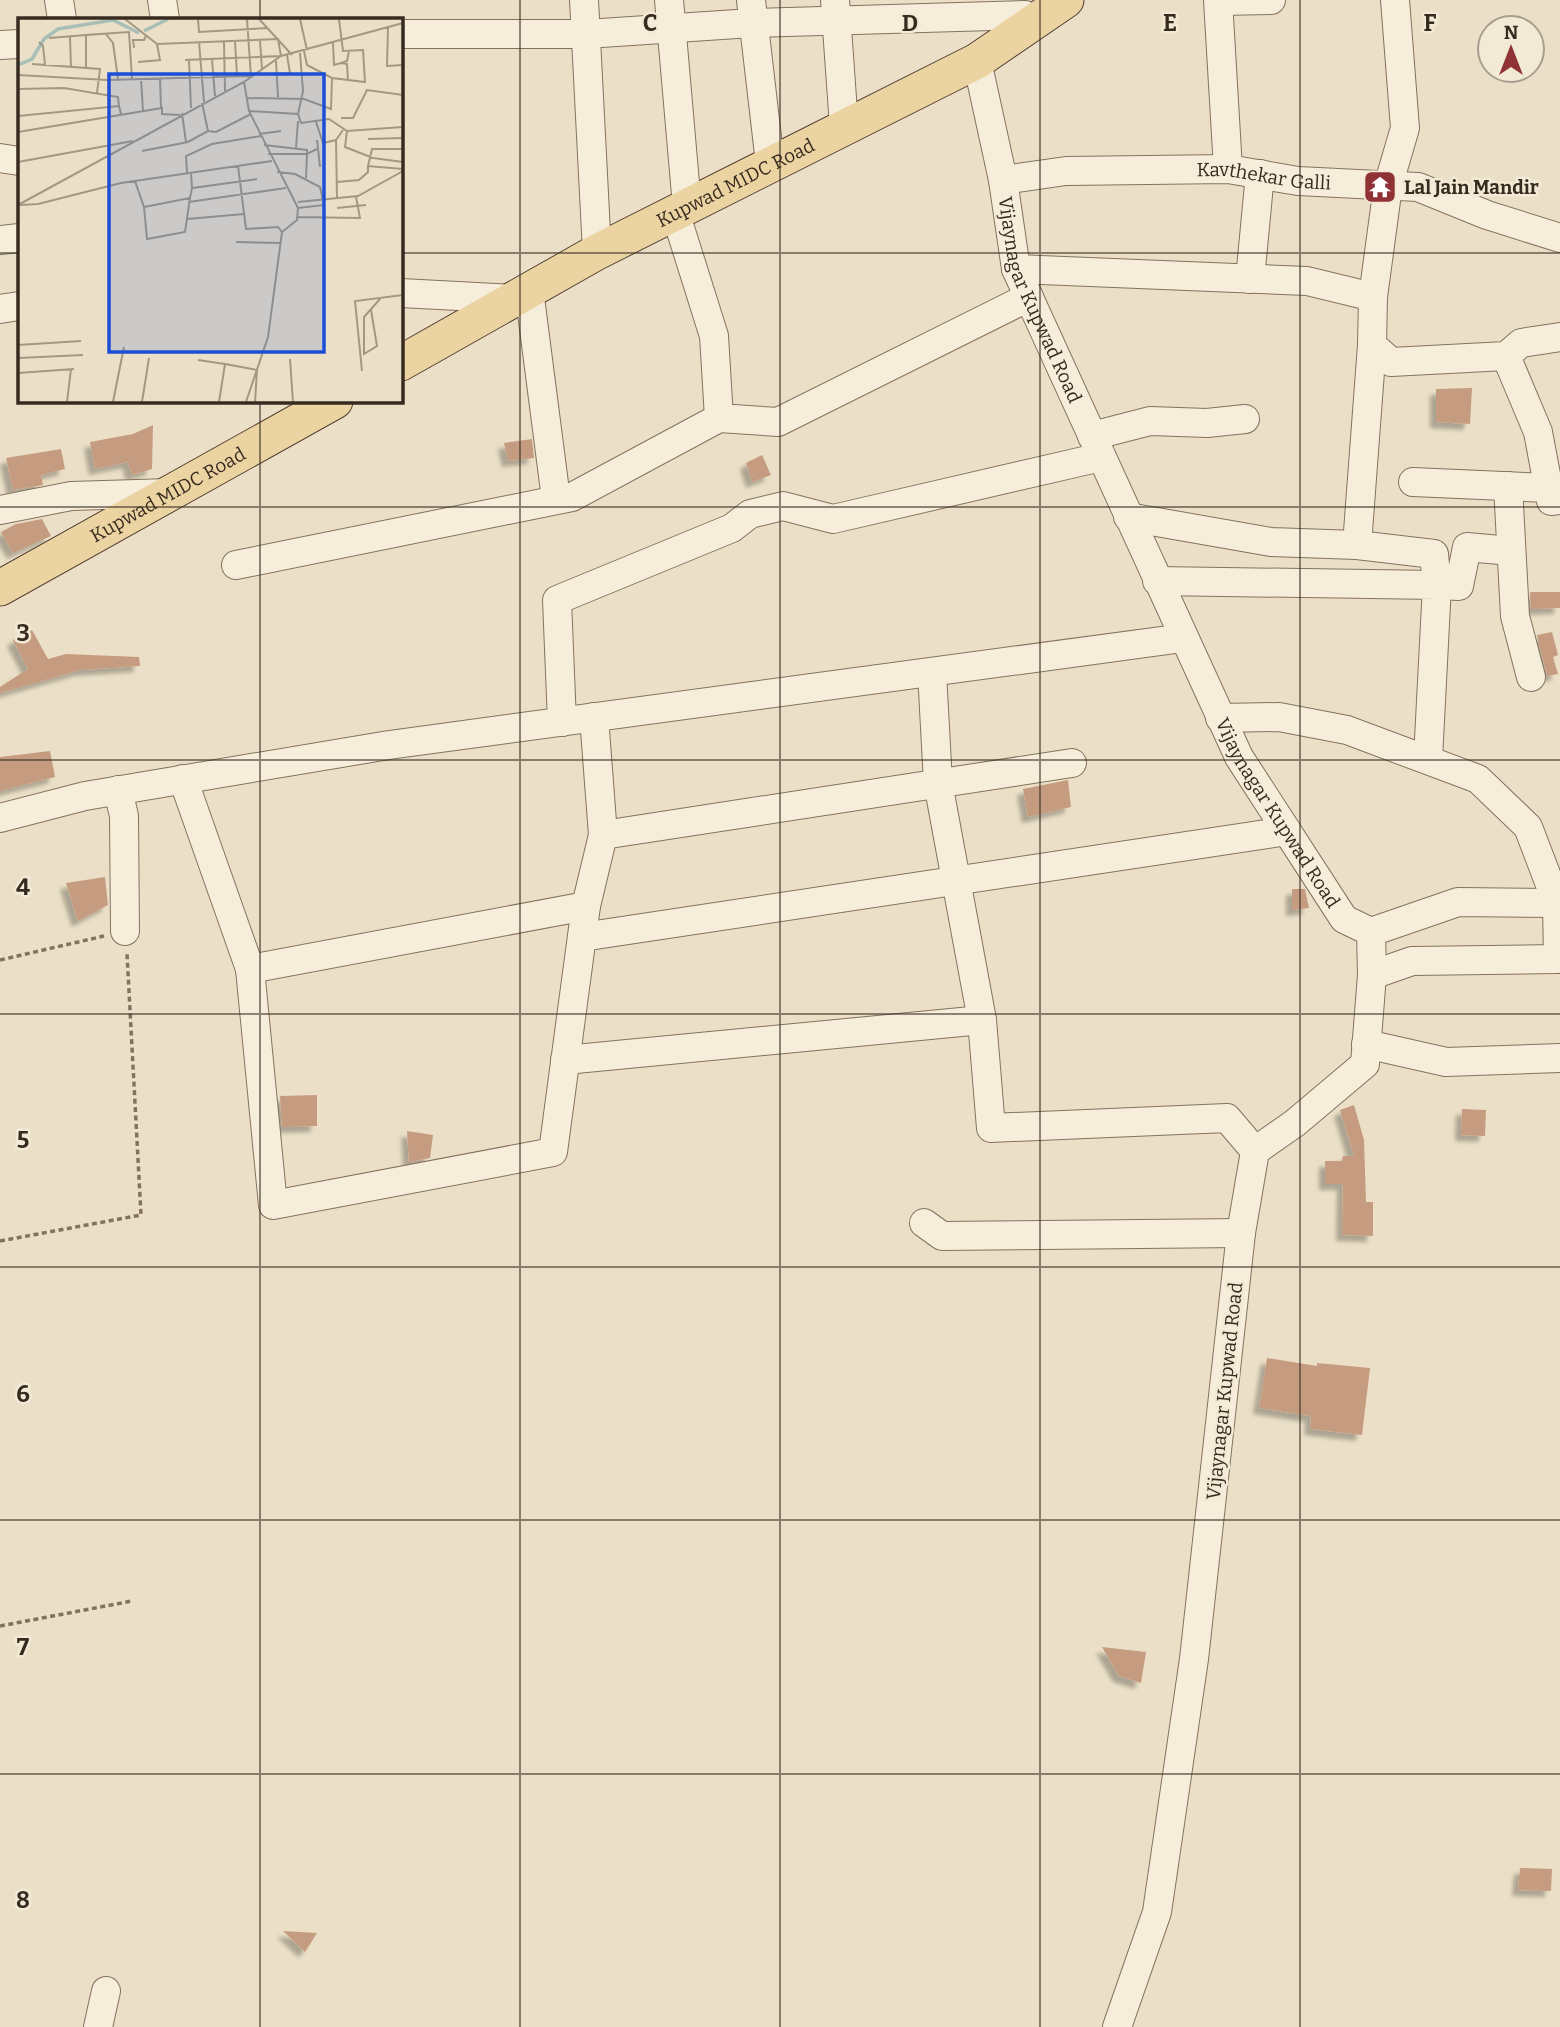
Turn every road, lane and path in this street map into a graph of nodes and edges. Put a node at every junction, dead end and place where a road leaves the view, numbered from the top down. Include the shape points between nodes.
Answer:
1 (59, 0) edge
2 (162, 0) edge
3 (584, 0) edge
4 (669, 0) edge
5 (1066, 0) edge
6 (1271, 0) edge
7 (1395, 0) edge
8 (1219, 1) edge
9 (925, 9) edge
10 (835, 11) edge
11 (751, 12) edge
12 (1025, 14) edge
13 (62, 18) edge
14 (164, 18) edge
15 (671, 29) junction
16 (402, 34) edge
17 (586, 34) junction
18 (18, 44) edge
19 (0, 45) edge
20 (977, 61) junction
21 (844, 126) junction
22 (0, 158) edge
23 (18, 161) edge
24 (770, 163) junction
25 (1228, 169) junction
26 (1260, 174) junction
27 (1003, 180) junction
28 (1388, 186) junction
29 (681, 209) junction
30 (18, 238) edge
31 (1560, 238) edge
32 (0, 240) edge
33 (597, 252) junction
34 (1016, 269) junction
35 (1250, 279) junction
36 (402, 293) edge
37 (522, 294) junction
38 (1029, 297) junction
39 (1373, 297) junction
40 (18, 306) edge
41 (0, 309) edge
42 (1560, 337) edge
43 (1372, 345) junction
44 (1506, 356) junction
45 (402, 362) edge
46 (333, 402) edge
47 (719, 418) junction
48 (1245, 419) dead end
49 (1096, 447) junction
50 (1413, 482) dead end
51 (1508, 486) junction
52 (172, 493) junction
53 (1554, 494) edge
54 (556, 499) junction
55 (0, 510) edge
56 (1128, 517) junction
57 (1357, 545) junction
58 (1511, 551) junction
59 (236, 565) dead end
60 (1157, 581) junction
61 (1437, 584) junction
62 (0, 588) edge
63 (1183, 638) junction
64 (932, 672) junction
65 (1531, 677) dead end
66 (594, 718) junction
67 (1220, 718) junction
68 (562, 722) junction
69 (1428, 759) junction
70 (1072, 763) dead end
71 (183, 779) junction
72 (938, 783) junction
73 (118, 790) junction
74 (0, 818) edge
75 (1287, 831) junction
76 (603, 835) junction
77 (956, 882) junction
78 (1558, 903) edge
79 (586, 906) junction
80 (125, 931) junction
81 (1371, 932) junction
82 (582, 937) junction
83 (0, 960) edge
84 (1559, 961) edge
85 (250, 969) junction
86 (1372, 975) junction
87 (982, 1020) junction
88 (1366, 1044) junction
89 (1560, 1058) edge
90 (565, 1060) junction
91 (1255, 1151) junction
92 (924, 1223) dead end
93 (1241, 1233) junction
94 (0, 1241) edge
95 (132, 1601) dead end
96 (0, 1626) edge
97 (106, 1991) dead end
98 (99, 2027) edge
99 (1117, 2027) edge

1 - 13 street
2 - 14 street
3 - 17 street
4 - 15 street
5 - 12 main road, Kupwad MIDC Road
6 - 8 street
7 - 28 street via 1405,128
8 - 25 street
9 - 10 street
9 - 12 street
10 - 11 street
10 - 21 street
11 - 15 street
11 - 24 street
12 - 20 main road, Kupwad MIDC Road
15 - 17 street
15 - 29 street
16 - 17 street
17 - 33 street
18 - 19 street
20 - 21 main road, Kupwad MIDC Road
20 - 27 street, Vijaynagar Kupwad Road
21 - 24 main road, Kupwad MIDC Road
22 - 23 street
24 - 29 main road, Kupwad MIDC Road
25 - 26 street, Kavthekar Galli
25 - 27 street, Kavthekar Galli via 1066,171
26 - 28 street, Kavthekar Galli
26 - 35 street
27 - 34 street, Vijaynagar Kupwad Road
28 - 31 street, Kavthekar Galli via 1418,187
28 - 39 street
29 - 33 main road, Kupwad MIDC Road
29 - 47 street via 714,336
30 - 32 street
33 - 37 main road, Kupwad MIDC Road
34 - 35 street
34 - 38 street, Vijaynagar Kupwad Road
35 - 39 street via 1307,281
36 - 37 street
37 - 45 main road, Kupwad MIDC Road
37 - 54 street
38 - 47 street via 778,422
38 - 49 street, Vijaynagar Kupwad Road
39 - 43 street
40 - 41 street
42 - 44 street via 1521,342
43 - 44 street via 1391,362
43 - 57 street
44 - 53 street via 1538,432
46 - 52 main road, Kupwad MIDC Road
47 - 54 street via 572,497
48 - 49 street via 1150,421
49 - 56 street, Vijaynagar Kupwad Road
49 - 68 street via 833,519 783,506 750,514 732,528 558,600
50 - 51 street
51 - 53 street
51 - 58 street
52 - 55 street via 71,496
52 - 62 main road, Kupwad MIDC Road
54 - 59 street
56 - 57 street via 1271,542
56 - 60 street, Vijaynagar Kupwad Road
57 - 61 street via 1434,554
58 - 61 street via 1467,547 1459,586
58 - 65 street via 1515,616
60 - 61 street
60 - 63 street, Vijaynagar Kupwad Road
61 - 69 street
63 - 64 street
63 - 67 street, Vijaynagar Kupwad Road
64 - 66 street
64 - 72 street
66 - 68 street
66 - 76 street
67 - 69 street via 1279,717 1348,730
67 - 75 street, Vijaynagar Kupwad Road via 1239,757
68 - 71 street
69 - 78 street via 1478,779 1521,818
70 - 72 street
71 - 73 street
71 - 85 street
72 - 76 street
72 - 77 street
73 - 74 street
73 - 80 street via 124,816
75 - 77 street
75 - 81 street, Vijaynagar Kupwad Road via 1344,919
76 - 79 street
77 - 82 street
77 - 87 street
78 - 81 street via 1458,902
78 - 84 street
79 - 82 street
79 - 85 street
80 - 83 path
80 - 94 path via 141,1215
81 - 86 street
82 - 90 street
84 - 86 street via 1412,961
85 - 90 street via 273,1205 553,1152
86 - 88 street
87 - 90 street
87 - 91 street via 991,1128 1227,1118
88 - 89 street via 1446,1062
88 - 91 street via 1364,1064
91 - 93 street, Vijaynagar Kupwad Road
92 - 93 street via 942,1236
93 - 99 street, Vijaynagar Kupwad Road via 1194,1659 1157,1912
95 - 96 path
97 - 98 street

